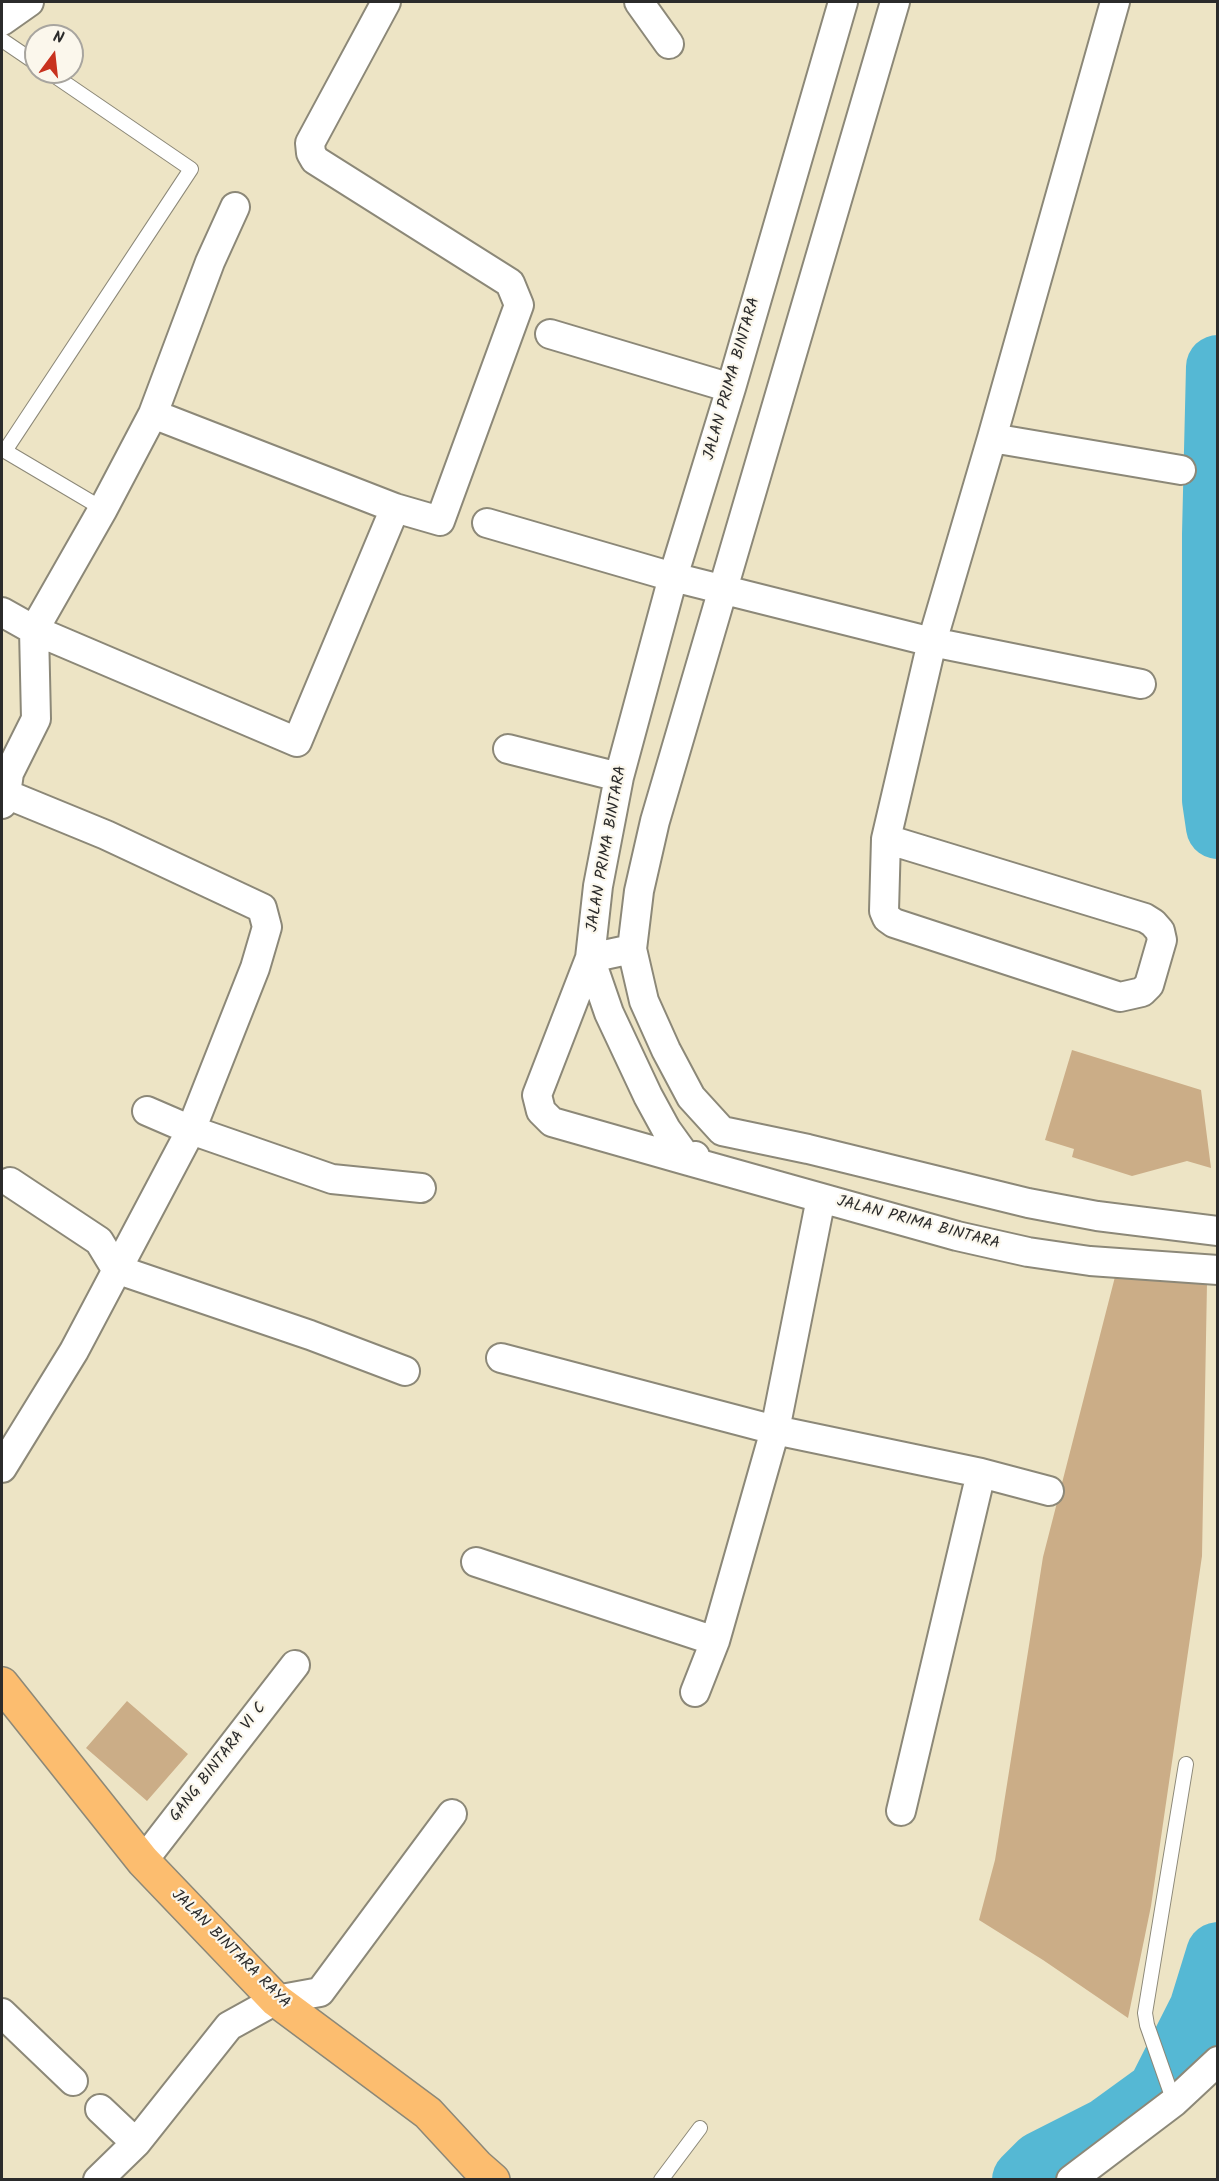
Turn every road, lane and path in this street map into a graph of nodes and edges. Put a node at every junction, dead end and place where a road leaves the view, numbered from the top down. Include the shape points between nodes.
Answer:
1 (29, 2) edge
2 (386, 2) edge
3 (639, 2) edge
4 (843, 2) edge
5 (895, 2) edge
6 (1115, 2) edge
7 (2, 21) edge
8 (2, 40) edge
9 (669, 44) dead end
10 (24, 55) edge
11 (67, 84) edge
12 (235, 207) dead end
13 (550, 334) dead end
14 (731, 388) junction
15 (153, 414) junction
16 (992, 438) junction
17 (1181, 470) dead end
18 (395, 508) junction
19 (103, 509) junction
20 (486, 523) dead end
21 (674, 577) junction
22 (722, 589) junction
23 (2, 612) edge
24 (34, 630) junction
25 (932, 642) junction
26 (1141, 684) dead end
27 (508, 749) dead end
28 (619, 777) junction
29 (4, 799) edge
30 (886, 839) junction
31 (632, 949) junction
32 (590, 958) junction
33 (147, 1111) dead end
34 (191, 1130) junction
35 (722, 1131) junction
36 (689, 1161) junction
37 (10, 1182) dead end
38 (421, 1188) dead end
39 (821, 1198) junction
40 (1097, 1216) junction
41 (1211, 1231) edge
42 (1090, 1261) junction
43 (116, 1269) junction
44 (1211, 1270) edge
45 (501, 1358) dead end
46 (405, 1371) dead end
47 (775, 1430) junction
48 (2, 1468) edge
49 (981, 1473) junction
50 (1049, 1491) dead end
51 (476, 1562) dead end
52 (715, 1641) junction
53 (296, 1665) dead end
54 (2, 1684) edge
55 (695, 1692) dead end
56 (1186, 1764) dead end
57 (901, 1811) dead end
58 (452, 1814) dead end
59 (143, 1861) junction
60 (276, 2000) junction
61 (2, 2013) edge
62 (1218, 2061) edge
63 (73, 2081) dead end
64 (1171, 2094) junction
65 (100, 2109) dead end
66 (700, 2128) dead end
67 (136, 2143) junction
68 (479, 2175) edge
69 (98, 2180) edge
70 (661, 2180) edge
71 (1071, 2180) edge

1 - 7 street
2 - 18 street via 310,143 311,153 315,160 510,283 519,305 440,521
3 - 9 street
4 - 14 street, JALAN PRIMA BINTARA
5 - 22 street
6 - 16 street
8 - 10 lane
11 - 19 lane via 191,169 5,451
12 - 15 street
13 - 14 street
14 - 21 street, JALAN PRIMA BINTARA
15 - 18 street
15 - 19 street
16 - 17 street
16 - 25 street
18 - 24 street via 297,742
19 - 24 street
20 - 21 street
21 - 22 street
21 - 28 street, JALAN PRIMA BINTARA
22 - 25 street
22 - 31 street via 655,820 639,891
23 - 24 street
24 - 29 street via 36,719 9,774
25 - 26 street
25 - 30 street
27 - 28 street
28 - 32 street, JALAN PRIMA BINTARA via 598,886
29 - 34 street via 106,836 262,908 267,927 255,968
30 - 30 street via 1145,918 1160,931 1162,940 1149,985 1142,992 1120,996 894,923 884,911
31 - 32 street
31 - 35 street via 644,1001 666,1050 691,1097
32 - 36 street, JALAN PRIMA BINTARA via 609,1013 648,1096
32 - 36 street via 537,1095 540,1112 552,1122
33 - 34 street
34 - 38 street via 332,1179
34 - 43 street
35 - 36 street
35 - 40 street
36 - 39 street, JALAN PRIMA BINTARA
37 - 43 street via 99,1241
39 - 42 street, JALAN PRIMA BINTARA via 957,1236
39 - 47 street
40 - 41 street
40 - 42 street
42 - 44 street, JALAN PRIMA BINTARA
43 - 46 street
43 - 48 street via 74,1351
45 - 47 street
47 - 49 street
47 - 52 street
49 - 50 street
49 - 57 street
51 - 52 street
52 - 55 street
53 - 59 street, GANG BINTARA VI C
54 - 59 main road, JALAN BINTARA RAYA
56 - 64 lane via 1146,2002 1147,2025
58 - 60 street via 320,1992
59 - 60 main road, JALAN BINTARA RAYA
60 - 67 street via 229,2026
60 - 68 main road, JALAN BINTARA RAYA via 428,2113
61 - 63 street
62 - 64 street
64 - 71 street
65 - 67 street
66 - 70 lane
67 - 69 street

